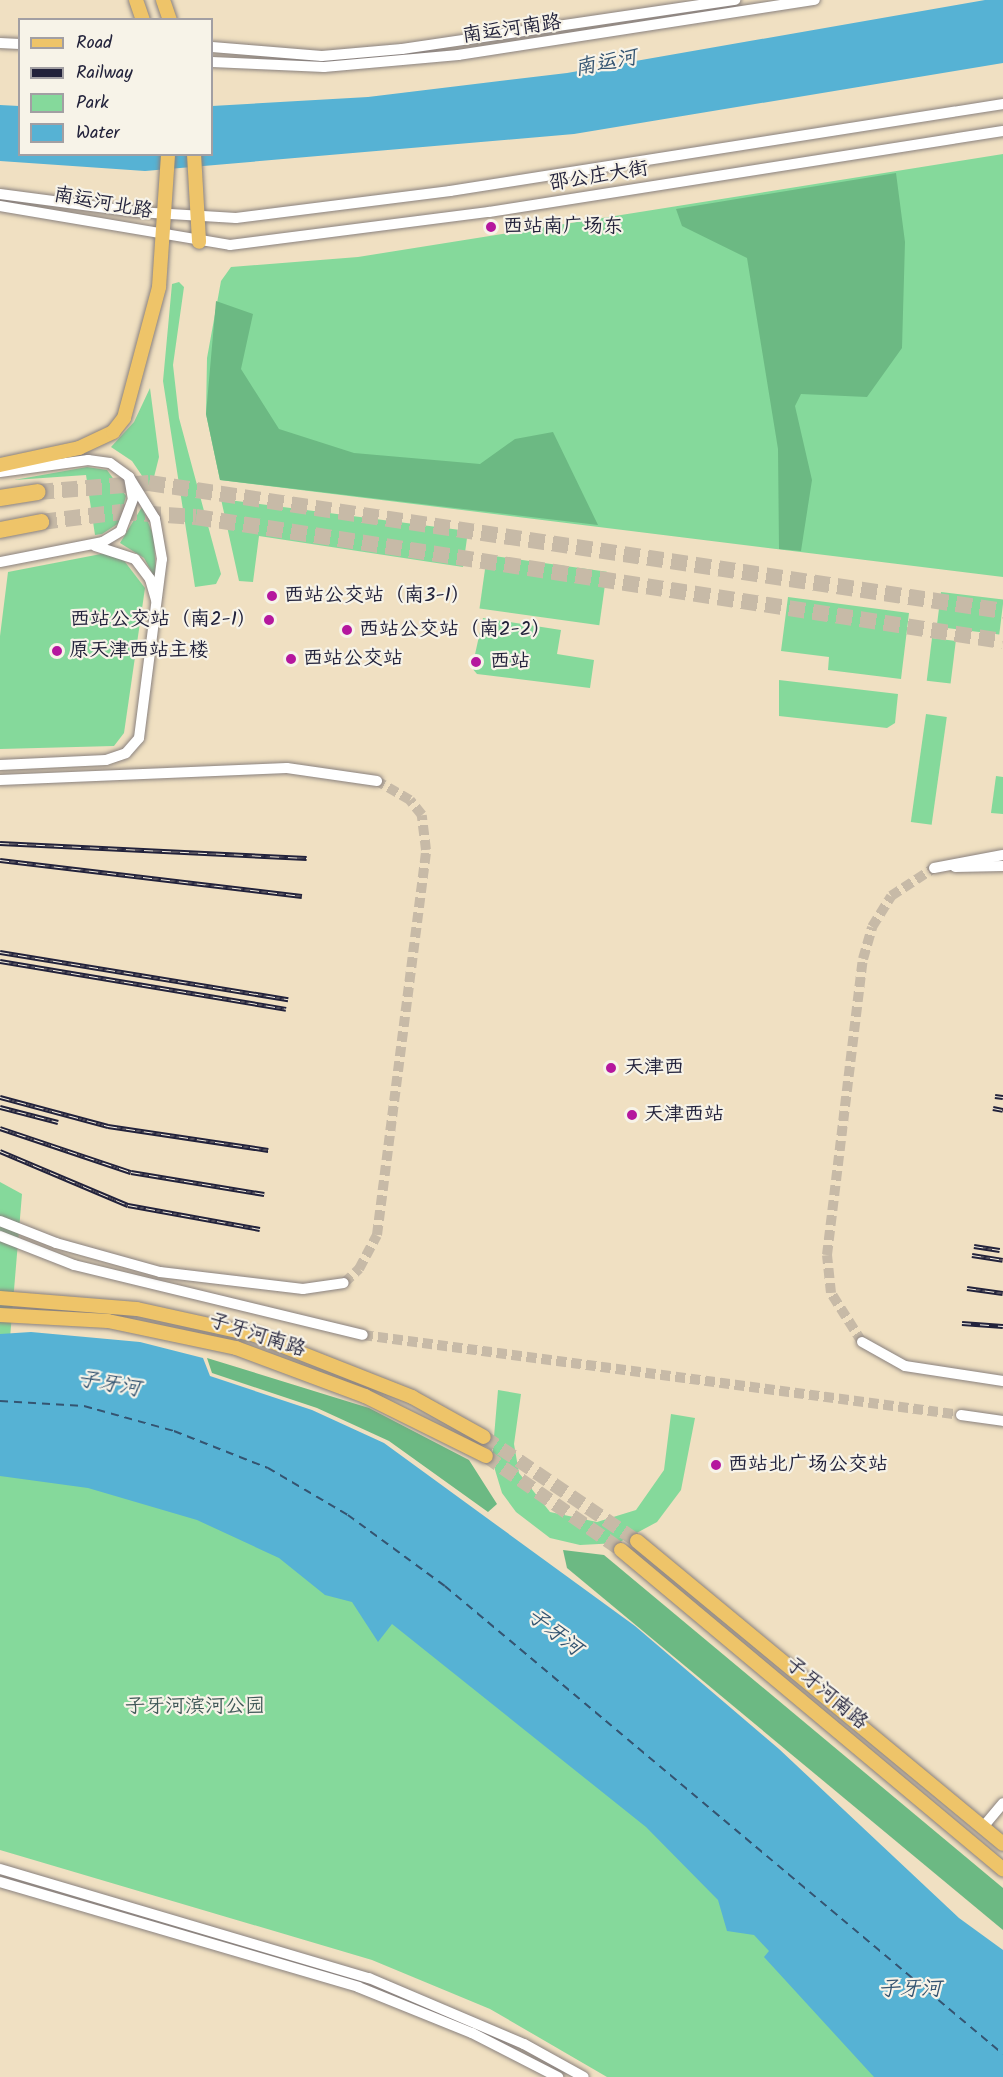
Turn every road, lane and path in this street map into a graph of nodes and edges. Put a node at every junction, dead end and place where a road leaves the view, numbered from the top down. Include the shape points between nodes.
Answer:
1 (136, 0) edge
2 (163, 0) edge
3 (735, 0) edge
4 (815, 0) edge
5 (679, 5) edge
6 (142, 18) edge
7 (169, 18) edge
8 (682, 23) junction
9 (0, 44) edge
10 (18, 44) edge
11 (213, 47) edge
12 (213, 62) edge
13 (1003, 104) edge
14 (1003, 131) edge
15 (168, 156) edge
16 (194, 156) edge
17 (0, 194) edge
18 (0, 206) edge
19 (168, 215) junction
20 (198, 217) junction
21 (165, 234) junction
22 (198, 242) junction
23 (0, 465) edge
24 (0, 472) edge
25 (129, 477) junction
26 (39, 492) tunnel mouth
27 (0, 498) edge
28 (41, 522) tunnel mouth
29 (0, 530) edge
30 (90, 545) junction
31 (0, 562) edge
32 (158, 606) junction
33 (0, 765) edge
34 (0, 780) edge
35 (377, 781) tunnel mouth
36 (1003, 855) edge
37 (1003, 866) edge
38 (0, 1221) edge
39 (0, 1236) edge
40 (344, 1283) tunnel mouth
41 (0, 1298) edge
42 (0, 1315) edge
43 (363, 1335) tunnel mouth
44 (862, 1342) tunnel mouth
45 (1003, 1381) edge
46 (961, 1415) tunnel mouth
47 (1003, 1421) edge
48 (484, 1437) tunnel mouth
49 (486, 1456) tunnel mouth
50 (637, 1541) tunnel mouth
51 (621, 1550) tunnel mouth
52 (1003, 1803) edge
53 (983, 1827) junction
54 (1003, 1844) edge
55 (0, 1869) edge
56 (1003, 1869) edge
57 (0, 1882) edge
58 (558, 2077) edge
59 (584, 2077) edge

1 - 6 main road
2 - 7 main road
3 - 5 street, 南运河南路
4 - 8 street, 南运河南路
5 - 8 street
5 - 11 street, 南运河南路 via 542,32 356,53
8 - 12 street, 南运河南路 via 381,63 324,67
9 - 10 street
13 - 20 street, 邵公庄大街 via 291,213
14 - 22 street, 邵公庄大街 via 340,234 230,245
15 - 19 main road
16 - 20 main road
17 - 19 street, 南运河北路
18 - 21 street, 南运河北路
19 - 20 street, 南运河北路
19 - 21 main road
20 - 22 main road
21 - 22 street, 南运河北路
21 - 23 main road via 159,287 132,399 113,432 79,448
24 - 25 street via 88,460 110,463
25 - 30 street via 133,499 127,522 113,537
25 - 32 street via 159,530
26 - 27 highway
28 - 29 highway
30 - 31 street
30 - 32 street via 119,550 142,565
32 - 33 street via 139,738 126,753 106,760
34 - 35 street, bridge via 287,768
36 - 37 street via 934,868
38 - 40 street, bridge via 56,1243 160,1272 303,1289
39 - 43 street via 74,1265
41 - 48 main road, 子牙河南路 via 137,1309 255,1335 411,1397
42 - 49 main road, 子牙河南路 via 108,1321 236,1348 365,1396
44 - 45 street via 905,1366
46 - 47 street
50 - 53 main road, 子牙河南路
51 - 56 main road, 子牙河南路
52 - 53 street
53 - 54 main road, 子牙河南路
55 - 59 street via 369,1978 524,2044
57 - 58 street via 358,1987 472,2033

